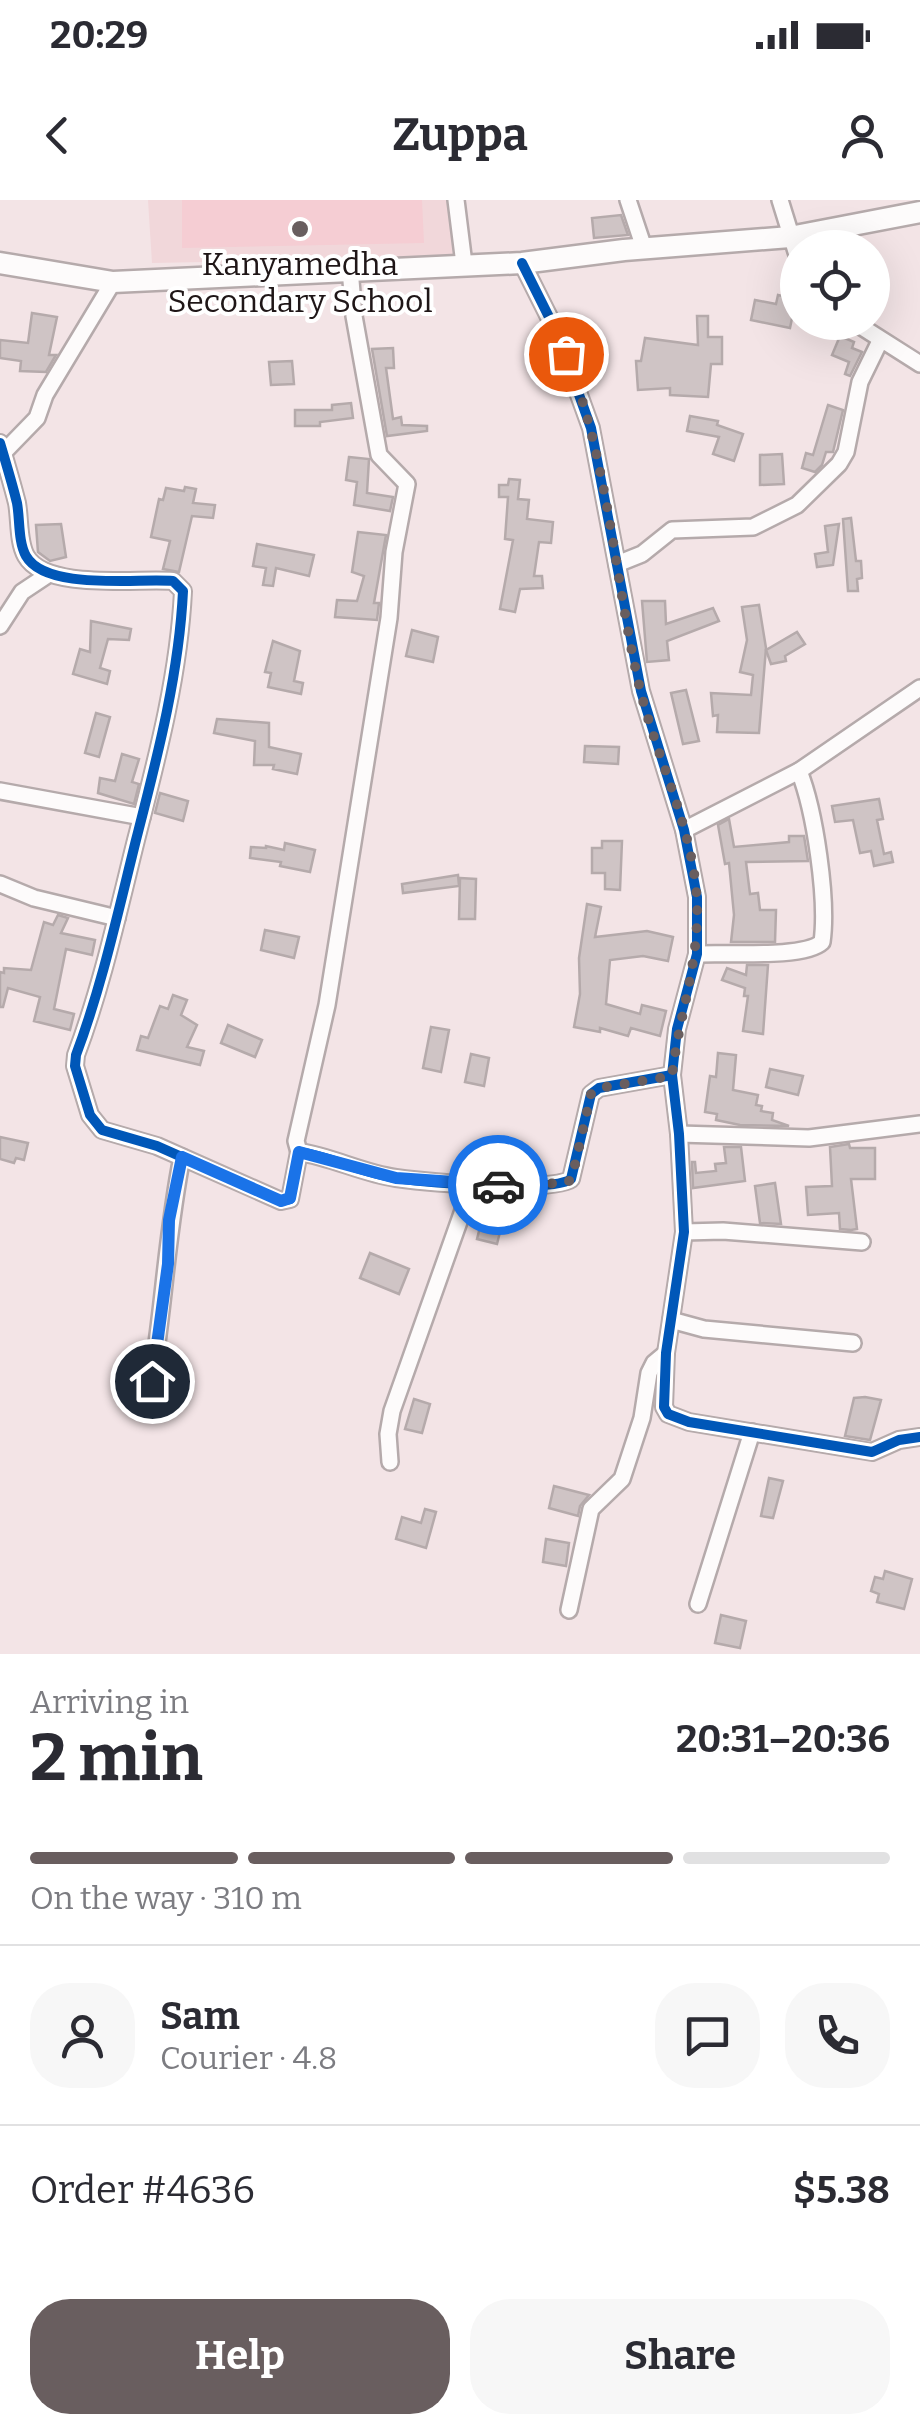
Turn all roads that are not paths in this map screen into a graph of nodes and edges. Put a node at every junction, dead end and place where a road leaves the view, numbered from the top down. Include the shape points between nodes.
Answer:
1 (456, 200) edge
2 (628, 200) edge
3 (780, 200) edge
4 (920, 212) edge
5 (789, 230) edge
6 (857, 230) edge
7 (644, 248) junction
8 (780, 248) edge
9 (0, 263) edge
10 (522, 263) junction
11 (464, 264) junction
12 (350, 269) junction
13 (113, 282) junction
14 (880, 341) joint
15 (920, 364) edge
16 (2, 448) edge
17 (27, 559) junction
18 (617, 564) junction
19 (50, 574) junction
20 (22, 592) junction
21 (0, 626) edge
22 (920, 688) edge
23 (800, 771) junction
24 (0, 791) edge
25 (142, 817) junction
26 (684, 830) junction
27 (0, 884) edge
28 (117, 918) junction
29 (697, 954) junction
30 (672, 1076) junction
31 (920, 1124) edge
32 (680, 1134) junction
33 (299, 1152) junction
34 (182, 1157) junction
35 (472, 1184) junction
36 (684, 1232) junction
37 (862, 1242) dead end
38 (671, 1320) junction
39 (853, 1343) dead end
40 (666, 1353) junction
41 (146, 1412) dead end
42 (752, 1432) junction
43 (920, 1437) edge
44 (390, 1462) dead end
45 (698, 1604) dead end
46 (568, 1610) dead end

1 - 11 street
2 - 7 street
3 - 5 street
4 - 6 main road
7 - 8 main road
7 - 10 main road
9 - 13 main road
10 - 11 main road
10 - 18 street via 591,428
11 - 12 main road
12 - 13 main road
12 - 33 street via 379,455 407,484
13 - 16 street via 37,418
14 - 15 street
14 - 18 street via 860,382 840,464 797,504 753,526 672,530
16 - 17 street
17 - 19 street
17 - 20 street
18 - 26 street via 641,691
19 - 20 street
19 - 25 street via 174,582 183,591 165,722
20 - 21 street
22 - 23 street
23 - 26 street
23 - 29 street via 818,864 822,942 797,951
24 - 25 street
25 - 28 street
26 - 29 street via 697,897
27 - 28 street
28 - 34 street via 75,1066 90,1116 102,1130
29 - 30 street
30 - 32 street
30 - 35 street via 591,1094 567,1183
31 - 32 street via 809,1138
32 - 36 street
33 - 34 street via 290,1198 281,1201
33 - 35 street via 396,1178
34 - 41 street
35 - 44 street via 392,1411
36 - 37 street
36 - 38 street
38 - 39 street
38 - 40 street
40 - 42 street via 662,1396 668,1414
40 - 46 street via 649,1373 622,1480 591,1509
42 - 43 street via 872,1452
42 - 45 street

